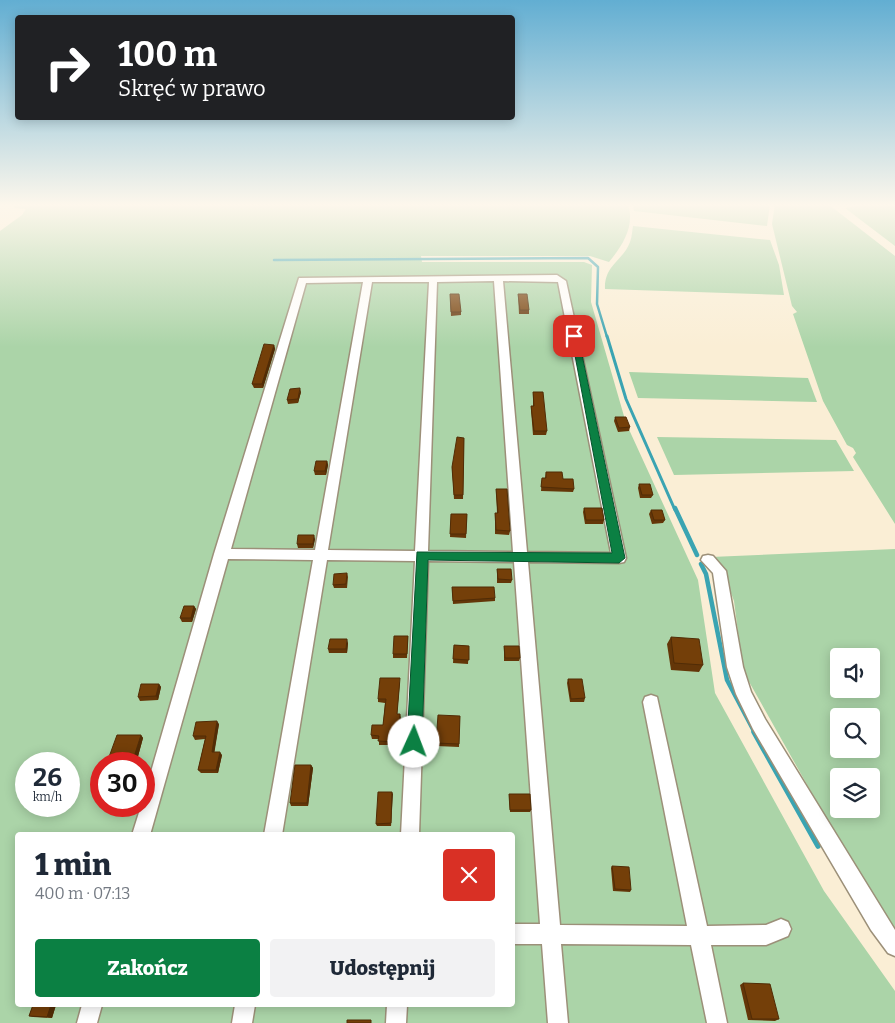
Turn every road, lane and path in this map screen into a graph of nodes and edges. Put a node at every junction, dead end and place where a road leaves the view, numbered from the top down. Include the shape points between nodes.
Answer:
1 (498, 278) junction
2 (368, 279) junction
3 (433, 279) junction
4 (221, 554) junction
5 (422, 555) junction
6 (319, 556) junction
7 (521, 556) junction
8 (708, 560) dead end
9 (651, 702) dead end
10 (142, 832) edge
11 (273, 832) edge
12 (410, 832) edge
13 (780, 929) dead end
14 (515, 934) edge
15 (552, 934) junction
16 (700, 936) junction
17 (895, 946) edge
18 (91, 1007) edge
19 (245, 1007) edge
20 (397, 1007) edge
21 (87, 1023) edge
22 (242, 1023) edge
23 (396, 1023) edge
24 (558, 1023) edge
25 (717, 1023) edge

1 - 3 street
1 - 7 street
1 - 7 street via 557,278 562,281 619,558
2 - 3 street
2 - 4 street via 302,280
2 - 6 street
3 - 5 street
4 - 6 street
4 - 10 street
5 - 6 street
5 - 7 street
5 - 12 street
6 - 11 street
7 - 15 street
8 - 17 street via 719,571 735,667 758,724 878,924
9 - 16 street
13 - 16 street via 766,935
14 - 15 street
15 - 16 street
15 - 24 street
16 - 25 street
18 - 21 street
19 - 22 street
20 - 23 street

